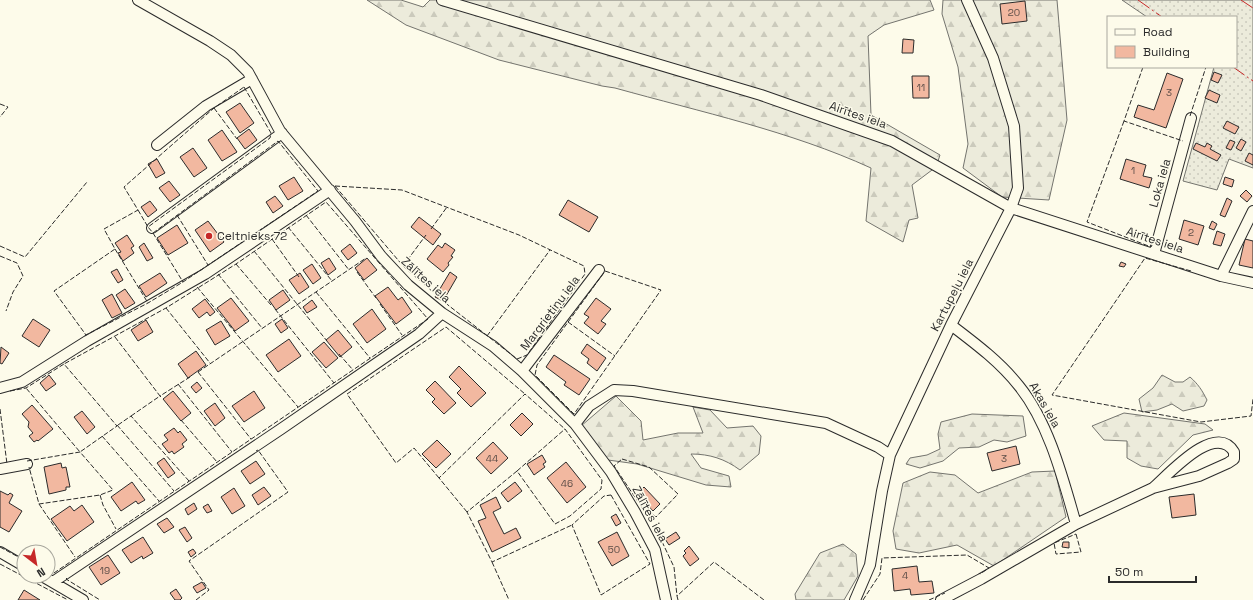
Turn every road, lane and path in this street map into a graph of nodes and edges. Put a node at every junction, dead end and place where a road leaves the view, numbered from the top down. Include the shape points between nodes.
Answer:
1 (138, 0) edge
2 (442, 0) edge
3 (969, 1) edge
4 (252, 79) junction
5 (1191, 118) dead end
6 (282, 133) junction
7 (157, 145) dead end
8 (330, 190) junction
9 (1011, 208) junction
10 (1253, 211) edge
11 (152, 228) dead end
12 (1154, 254) junction
13 (599, 270) dead end
14 (1221, 276) junction
15 (1253, 283) edge
16 (442, 313) junction
17 (952, 325) junction
18 (522, 371) junction
19 (0, 388) edge
20 (575, 424) junction
21 (890, 455) junction
22 (27, 464) dead end
23 (0, 469) edge
24 (1153, 488) junction
25 (1076, 524) junction
26 (0, 552) edge
27 (16, 561) edge
28 (56, 580) edge
29 (56, 584) edge
30 (83, 600) edge
31 (666, 600) edge
32 (855, 600) edge
33 (941, 600) edge

1 - 4 street, Zālītes iela via 231,55
2 - 9 street, Airītes iela via 761,95 892,141
3 - 9 street, Kartupeļu iela via 993,58 1014,126 1018,188
4 - 6 street, Zālītes iela
4 - 7 street via 206,106
5 - 12 street, Loka iela
6 - 8 street, Zālītes iela
6 - 11 street
8 - 16 street, Zālītes iela via 381,256 408,285
8 - 19 street via 205,274 87,341 22,382
9 - 12 street, Airītes iela
9 - 17 street, Kartupeļu iela
10 - 14 street
12 - 14 street, Airītes iela
13 - 18 street, Margrietiņu iela
14 - 15 street, Airītes iela
16 - 18 street, Zālītes iela via 493,346
16 - 28 street via 399,348
17 - 21 street, Kartupeļu iela
17 - 25 street, Akas iela via 989,354 1020,387 1045,428 1061,471
18 - 20 street, Zālītes iela
20 - 21 street via 589,406 614,390 633,391 826,424
20 - 31 street, Zālītes iela via 611,472 655,550
21 - 32 street, Kartupeļu iela via 870,565
22 - 23 street
24 - 24 street via 1196,450 1218,441 1225,443 1234,452 1234,459 1199,476
24 - 25 street
25 - 33 street
26 - 27 street
29 - 30 street

